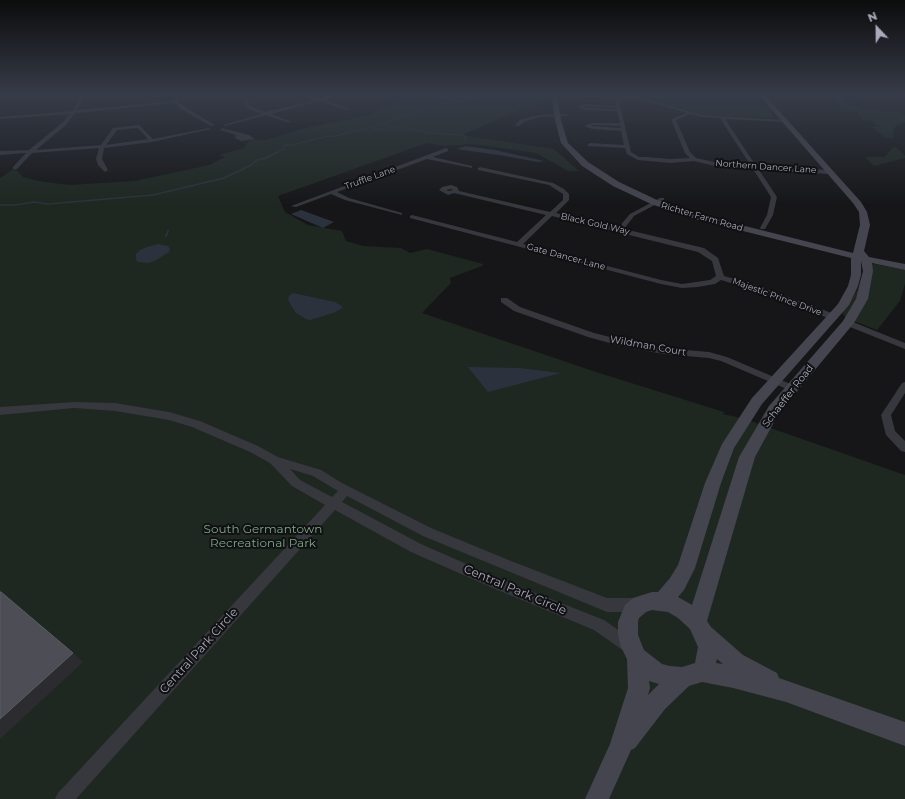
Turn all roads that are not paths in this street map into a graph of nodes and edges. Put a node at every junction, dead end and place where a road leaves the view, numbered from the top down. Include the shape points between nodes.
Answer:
1 (55, 131) edge
2 (113, 131) edge
3 (144, 131) edge
4 (193, 131) edge
5 (232, 131) edge
6 (564, 131) edge
7 (624, 131) edge
8 (678, 131) edge
9 (731, 131) edge
10 (793, 131) edge
11 (238, 135) dead end
12 (152, 141) junction
13 (590, 145) dead end
14 (102, 147) junction
15 (627, 147) junction
16 (446, 150) dead end
17 (32, 151) junction
18 (0, 153) edge
19 (426, 157) junction
20 (694, 159) junction
21 (755, 167) junction
22 (15, 168) dead end
23 (105, 170) dead end
24 (829, 172) junction
25 (331, 192) junction
26 (455, 192) dead end
27 (658, 201) junction
28 (294, 206) dead end
29 (551, 214) junction
30 (763, 228) junction
31 (620, 230) junction
32 (519, 244) junction
33 (862, 260) junction
34 (905, 261) edge
35 (905, 267) edge
36 (720, 277) junction
37 (504, 300) dead end
38 (834, 317) junction
39 (848, 323) junction
40 (905, 346) edge
41 (775, 380) junction
42 (905, 385) edge
43 (792, 388) junction
44 (0, 411) edge
45 (905, 448) edge
46 (274, 460) junction
47 (346, 490) junction
48 (334, 503) junction
49 (663, 601) junction
50 (640, 605) junction
51 (701, 628) junction
52 (634, 652) junction
53 (692, 675) junction
54 (786, 691) junction
55 (905, 734) edge
56 (620, 748) junction
57 (64, 799) edge
58 (597, 799) edge

1 - 17 street
2 - 14 street
3 - 12 street
4 - 12 street
5 - 11 street
6 - 27 street, Richter Farm Road via 566,143 577,157 595,172
7 - 15 street
8 - 20 street via 688,153
9 - 21 street
10 - 24 street, Schaeffer Road
12 - 14 street
13 - 15 street
14 - 17 street
14 - 23 street via 99,159
15 - 20 street, Northern Dancer Lane via 629,153 642,158 670,161
16 - 19 street, Truffle Lane
17 - 18 street
17 - 22 street
19 - 25 street, Truffle Lane
19 - 29 street via 470,166 472,170 480,169 551,184 566,194 566,200
20 - 21 street, Northern Dancer Lane via 723,166
21 - 24 street, Northern Dancer Lane
21 - 30 street via 774,197 770,215
24 - 33 street, Schaeffer Road via 863,212 865,225
25 - 28 street, Truffle Lane
25 - 32 street, Gate Dancer Lane via 400,214 401,218 412,217
26 - 29 street, Black Gold Way
27 - 30 street, Richter Farm Road
27 - 31 street via 632,215
27 - 33 street, Richter Farm Road via 698,217
29 - 31 street, Black Gold Way
29 - 32 street
30 - 33 street, Richter Farm Road
31 - 36 street, Black Gold Way via 701,250 714,260
32 - 36 street, Gate Dancer Lane via 682,286 712,282
33 - 34 street, Richter Farm Road
33 - 35 street via 870,266 889,264
33 - 38 street, Schaeffer Road via 853,286
33 - 39 street, Schaeffer Road via 862,299
36 - 38 street, Majestic Prince Drive
37 - 41 street, Wildman Court via 517,309 591,335 663,351 709,355
38 - 41 street, Schaeffer Road
39 - 40 street
39 - 43 street, Schaeffer Road
41 - 43 street, Wildman Court
41 - 49 street, Schaeffer Road via 757,401 727,448 686,568
42 - 45 street via 886,415 890,432
43 - 51 street, Schaeffer Road via 774,410 747,457 735,493
44 - 46 street, Central Park Circle via 74,405 145,411 196,424
46 - 47 street, Central Park Circle via 317,473
46 - 48 street, Central Park Circle via 296,483
47 - 48 street, Central Park Circle
47 - 50 street, Central Park Circle via 427,532 513,568 608,605
48 - 52 street, Central Park Circle via 416,548 599,625
48 - 57 street, Central Park Circle
49 - 50 street
49 - 51 street via 685,611
50 - 52 street via 632,612 628,622 628,635
51 - 53 street via 708,647 707,658
51 - 54 street via 736,662
52 - 53 street via 657,673 670,678
52 - 56 street via 639,688
53 - 54 street via 734,677
53 - 56 street via 657,701
54 - 55 street
56 - 58 street

